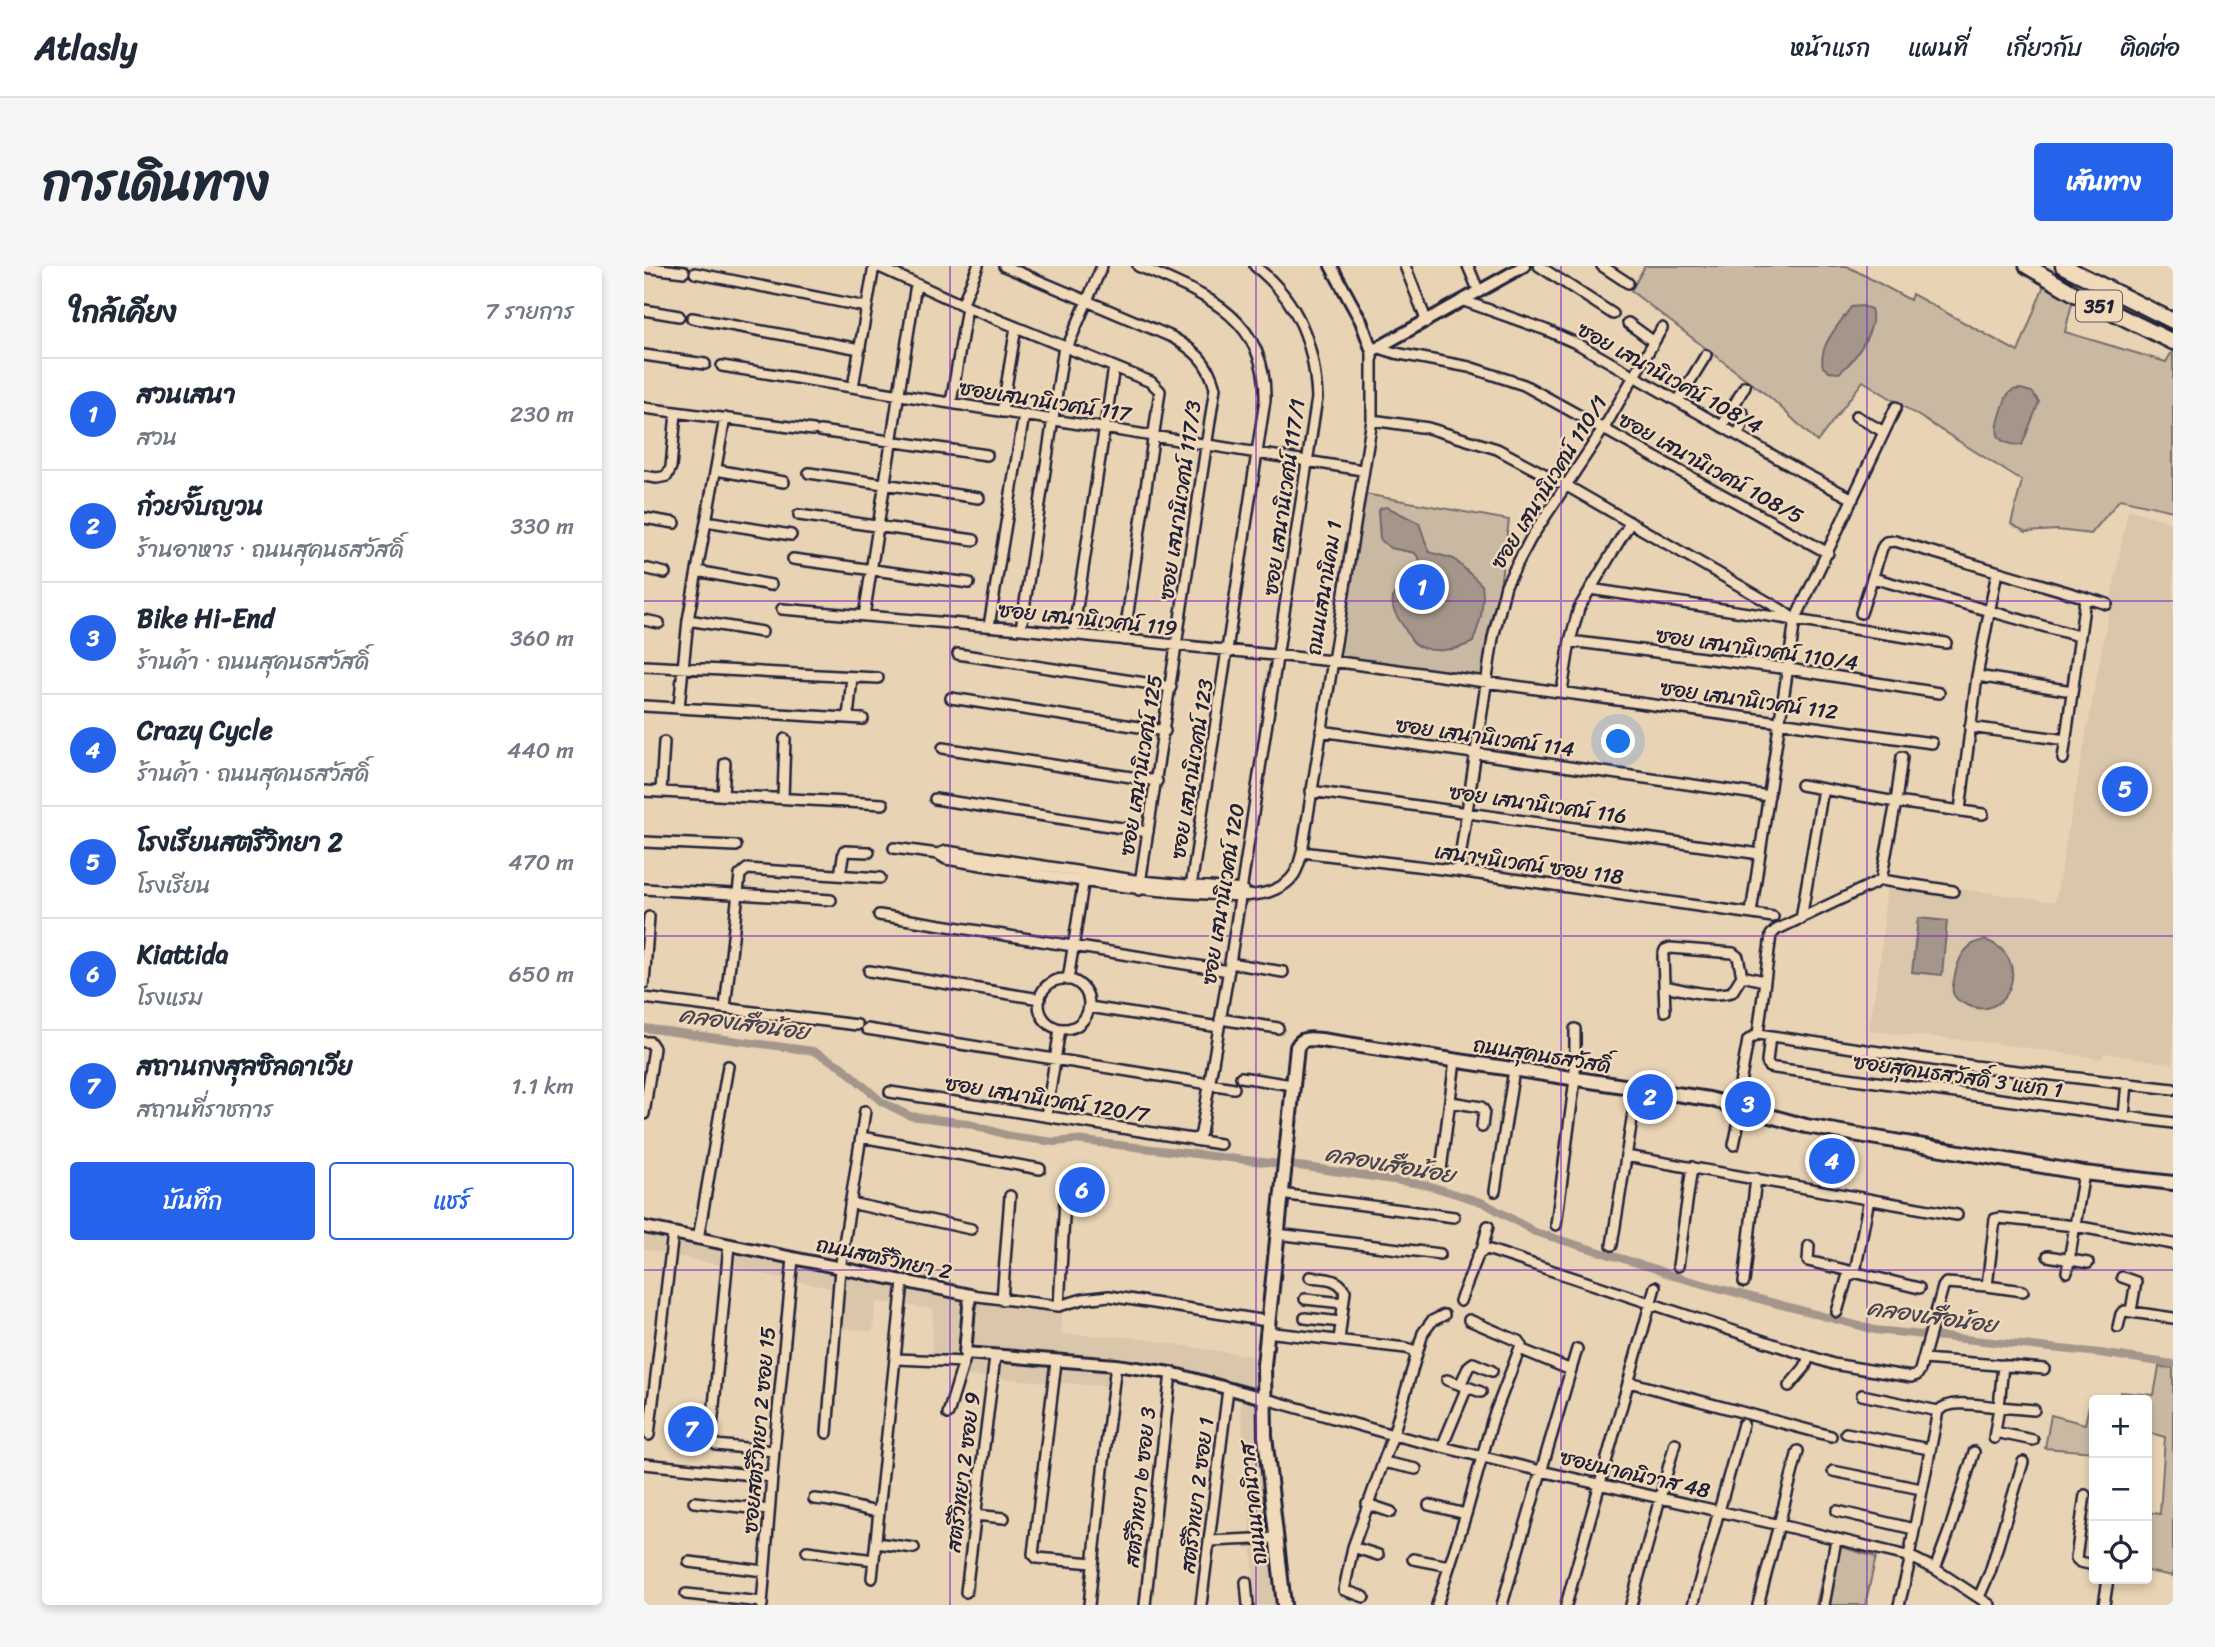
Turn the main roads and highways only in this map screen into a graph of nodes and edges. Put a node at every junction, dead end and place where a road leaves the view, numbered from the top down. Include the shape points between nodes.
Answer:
1 (2026, 266) edge
2 (2063, 266) edge
3 (2173, 321) edge
4 (2173, 342) edge
5 (2173, 1183) edge
6 (1263, 1398) joint
7 (1284, 1605) edge

1 - 4 main road, 351
2 - 3 main road, 351
5 - 6 main road, ถนนสุคนธสวัสดิ์ via 2084,1173 1806,1126 1739,1106 1637,1088 1306,1039 1297,1047
6 - 7 main road, ถนนนาคนิวาส

